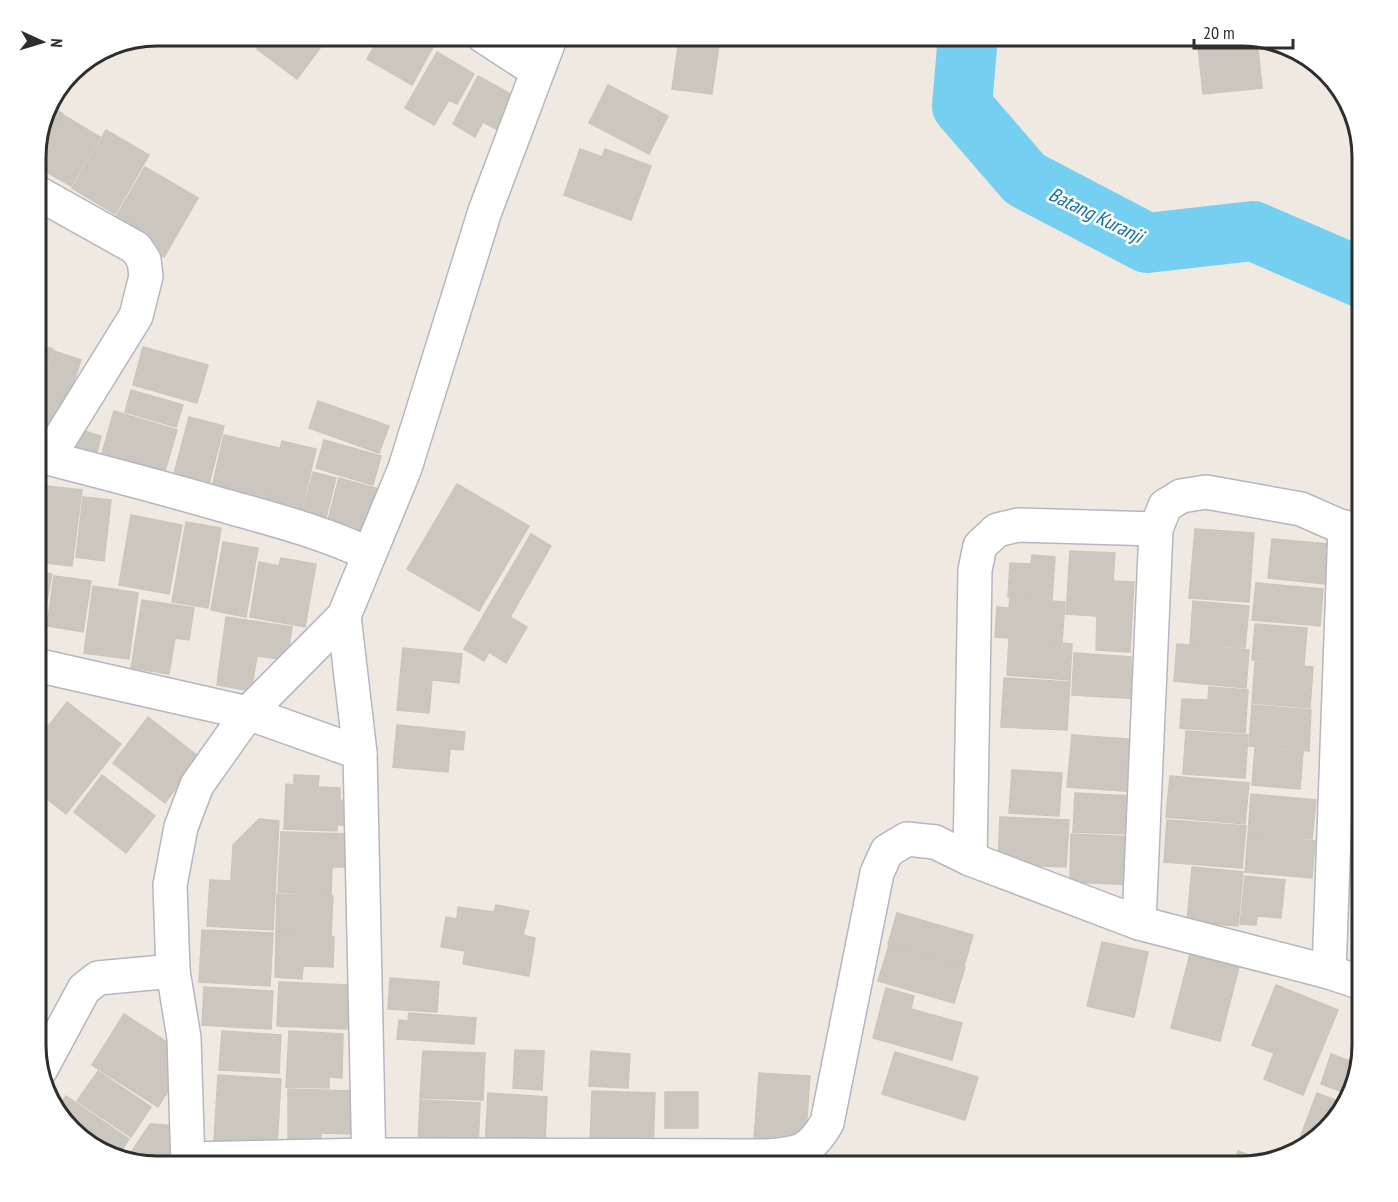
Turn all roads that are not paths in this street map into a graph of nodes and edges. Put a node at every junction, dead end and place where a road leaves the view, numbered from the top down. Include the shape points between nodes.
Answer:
1 (499, 46) edge
2 (547, 46) edge
3 (537, 70) junction
4 (47, 198) edge
5 (47, 450) edge
6 (47, 458) edge
7 (1156, 529) junction
8 (1352, 530) edge
9 (369, 554) junction
10 (1352, 566) edge
11 (344, 616) junction
12 (47, 667) edge
13 (248, 713) junction
14 (360, 753) junction
15 (970, 859) junction
16 (1139, 923) junction
17 (173, 971) junction
18 (1329, 972) junction
19 (1352, 980) edge
20 (47, 1058) edge
21 (187, 1156) edge
22 (369, 1156) edge
23 (768, 1156) edge

1 - 3 street
2 - 3 street
3 - 9 street via 485,211 405,468
4 - 5 street via 136,248 144,260 146,276 136,316
6 - 9 street via 272,519
7 - 8 street via 1165,506 1181,496 1206,492 1301,509
7 - 15 street via 1018,525 997,530 980,546 975,570
7 - 16 street
9 - 11 street
10 - 18 street
11 - 13 street
11 - 14 street
12 - 13 street
13 - 14 street
13 - 17 street via 198,785 181,827 170,885
14 - 22 street
15 - 16 street
15 - 23 street via 935,842 907,839 887,851 877,873 827,1123 814,1143 795,1153
16 - 18 street
17 - 20 street via 98,978 84,989
17 - 21 street via 184,1038
18 - 19 street

